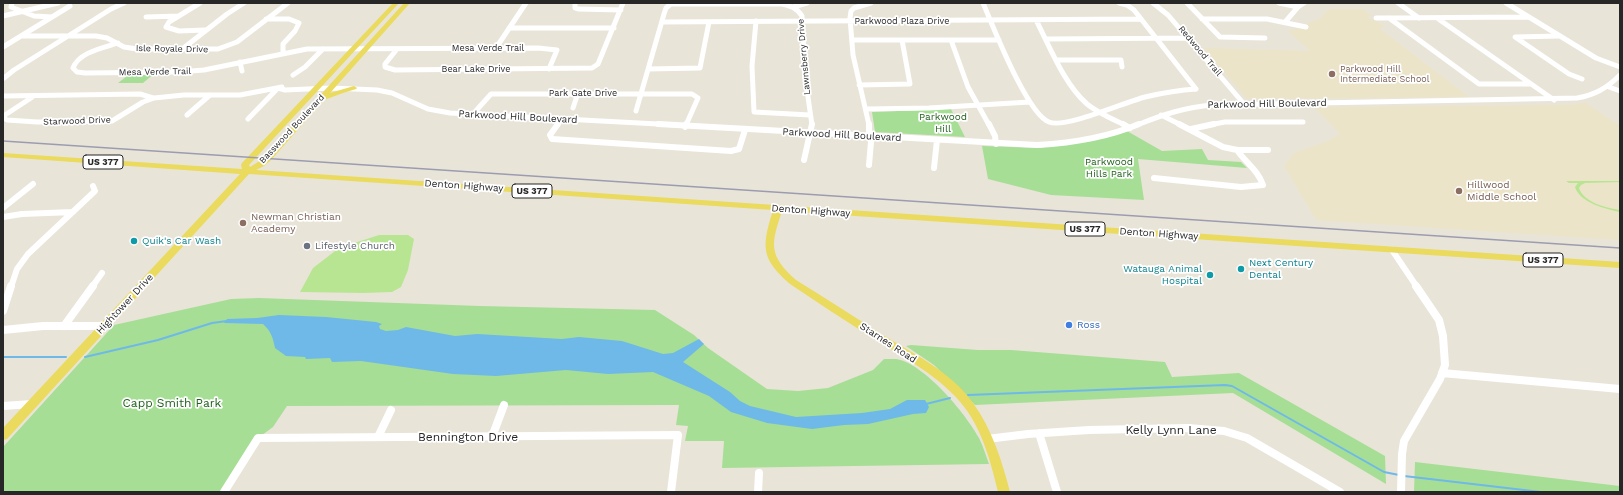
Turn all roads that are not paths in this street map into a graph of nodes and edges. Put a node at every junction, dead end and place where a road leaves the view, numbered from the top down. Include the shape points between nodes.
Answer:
1 (12, 3) edge
2 (58, 3) edge
3 (124, 3) edge
4 (200, 3) edge
5 (244, 3) edge
6 (288, 3) edge
7 (396, 3) edge
8 (408, 3) edge
9 (526, 3) edge
10 (575, 3) edge
11 (623, 3) edge
12 (671, 3) edge
13 (807, 3) edge
14 (871, 3) edge
15 (983, 3) edge
16 (1119, 3) edge
17 (1153, 3) edge
18 (1157, 3) edge
19 (1187, 3) edge
20 (1279, 3) edge
21 (1304, 3) edge
22 (1398, 3) edge
23 (1506, 3) edge
24 (70, 6) dead end
25 (793, 7) junction
26 (1298, 7) junction
27 (621, 10) junction
28 (21, 11) junction
29 (3, 16) edge
30 (179, 16) junction
31 (54, 17) junction
32 (146, 17) dead end
33 (1528, 17) junction
34 (266, 18) junction
35 (1376, 18) dead end
36 (1390, 18) junction
37 (1419, 18) junction
38 (1436, 18) junction
39 (1202, 19) junction
40 (991, 20) junction
41 (1036, 20) junction
42 (1141, 20) junction
43 (756, 21) junction
44 (802, 21) junction
45 (850, 21) junction
46 (1286, 21) junction
47 (389, 22) junction
48 (662, 22) junction
49 (709, 22) junction
50 (379, 23) junction
51 (1306, 27) dead end
52 (509, 28) junction
53 (614, 28) junction
54 (205, 30) junction
55 (22, 36) junction
56 (69, 36) junction
57 (1559, 36) junction
58 (1156, 38) junction
59 (1188, 38) junction
60 (1265, 38) dead end
61 (1046, 39) junction
62 (852, 40) junction
63 (902, 40) junction
64 (951, 40) junction
65 (999, 40) junction
66 (118, 43) junction
67 (3, 47) edge
68 (496, 48) junction
69 (365, 49) junction
70 (397, 49) junction
71 (181, 50) junction
72 (321, 50) junction
73 (354, 50) junction
74 (283, 53) junction
75 (1058, 60) junction
76 (240, 62) junction
77 (1620, 67) edge
78 (1122, 68) dead end
79 (549, 69) junction
80 (648, 69) junction
81 (242, 71) dead end
82 (293, 75) dead end
83 (1620, 75) edge
84 (4, 78) edge
85 (1582, 79) dead end
86 (1532, 84) junction
87 (859, 85) junction
88 (1609, 87) junction
89 (278, 88) junction
90 (318, 88) junction
91 (331, 88) junction
92 (354, 88) junction
93 (1620, 91) edge
94 (578, 93) junction
95 (640, 93) junction
96 (210, 95) junction
97 (3, 96) edge
98 (34, 96) junction
99 (153, 98) junction
100 (319, 100) junction
101 (1554, 100) junction
102 (1030, 102) junction
103 (1244, 104) junction
104 (977, 105) junction
105 (573, 108) dead end
106 (866, 109) junction
107 (636, 111) dead end
108 (1099, 112) junction
109 (473, 114) junction
110 (810, 115) junction
111 (1164, 115) junction
112 (187, 116) dead end
113 (248, 119) dead end
114 (562, 119) junction
115 (1303, 122) dead end
116 (685, 126) junction
117 (1130, 128) junction
118 (1190, 129) junction
119 (745, 130) junction
120 (809, 133) junction
121 (869, 137) junction
122 (937, 140) junction
123 (996, 144) junction
124 (1236, 150) junction
125 (1268, 150) dead end
126 (3, 155) edge
127 (804, 160) dead end
128 (869, 165) dead end
129 (934, 168) dead end
130 (247, 171) junction
131 (1154, 178) dead end
132 (33, 184) dead end
133 (93, 186) dead end
134 (3, 208) edge
135 (778, 208) junction
136 (73, 212) junction
137 (3, 217) edge
138 (1392, 250) junction
139 (1620, 265) edge
140 (102, 273) dead end
141 (3, 311) edge
142 (64, 326) junction
143 (104, 326) junction
144 (3, 330) edge
145 (1442, 373) junction
146 (1620, 389) edge
147 (32, 404) junction
148 (504, 405) dead end
149 (3, 406) edge
150 (391, 410) dead end
151 (1039, 433) junction
152 (3, 436) edge
153 (378, 437) junction
154 (492, 437) junction
155 (987, 439) junction
156 (759, 472) dead end
157 (1330, 489) edge
158 (224, 492) edge
159 (671, 492) edge
160 (758, 492) edge
161 (1004, 492) edge
162 (1057, 492) edge
163 (1340, 492) edge
164 (1401, 492) edge

1 - 28 street via 11,7
2 - 28 street
3 - 56 street
4 - 30 street
5 - 54 street
6 - 34 street
7 - 50 main road, Basswood Boulevard
8 - 47 main road, Basswood Boulevard
9 - 52 street
10 - 27 street via 578,9
11 - 27 street
12 - 25 street, Lawnsberry Drive via 773,4
12 - 48 street via 666,8
13 - 25 street
14 - 45 street via 854,8 850,14
15 - 40 street
16 - 42 street via 1131,7
17 - 18 street
17 - 59 street, Redwood Trail via 1168,14
19 - 39 street
20 - 26 street
21 - 26 street
22 - 37 street
23 - 33 street
24 - 31 street
25 - 44 street, Lawnsberry Drive via 799,10
26 - 46 street
27 - 53 street
28 - 29 street
28 - 31 street via 32,17
30 - 32 street
30 - 54 street via 166,25 167,28
31 - 55 street
33 - 38 street
33 - 57 street
34 - 71 street, Isle Royale Drive via 237,42 228,46 210,50
34 - 74 street via 289,19 299,23 298,28 282,44
35 - 36 street
36 - 37 street
36 - 86 street via 1479,84
37 - 38 street
38 - 86 street
39 - 46 street via 1258,18
39 - 60 street via 1222,37
40 - 41 street, Parkwood Plaza Drive
40 - 45 street, Parkwood Plaza Drive
40 - 65 street
41 - 42 street, Parkwood Plaza Drive
41 - 61 street
42 - 58 street
43 - 44 street, Parkwood Plaza Drive
43 - 49 street, Parkwood Plaza Drive
43 - 110 street via 752,58 754,112
44 - 45 street, Parkwood Plaza Drive
44 - 110 street, Lawnsberry Drive
45 - 62 street
46 - 51 street
47 - 50 main road
47 - 69 main road, Basswood Boulevard
48 - 49 street, Parkwood Plaza Drive
48 - 80 street
49 - 80 street via 700,68
50 - 73 main road, Basswood Boulevard
52 - 53 street
52 - 68 street
53 - 79 street, Bear Lake Drive via 595,67
54 - 71 street
55 - 56 street, Isle Royale Drive
55 - 67 street
56 - 66 street, Isle Royale Drive via 103,37
56 - 84 street
57 - 77 street via 1604,62
57 - 85 street via 1515,37 1569,74
58 - 59 street
58 - 61 street
58 - 108 street via 1196,89 1151,94
59 - 103 street, Redwood Trail
61 - 75 street
62 - 63 street
62 - 87 street via 852,55
63 - 64 street
63 - 87 street via 910,84
64 - 65 street
64 - 104 street
65 - 102 street
66 - 71 street, Isle Royale Drive via 124,47 137,49
66 - 76 street, Mesa Verde Trail via 87,54 75,63 73,68 77,72 85,73 184,72
68 - 70 street, Mesa Verde Trail
68 - 79 street, Mesa Verde Trail via 556,49
69 - 70 street, Mesa Verde Trail
69 - 73 street, Mesa Verde Trail
69 - 91 main road, Basswood Boulevard
70 - 79 street, Bear Lake Drive via 385,67 395,70
72 - 73 street, Mesa Verde Trail
72 - 74 street, Mesa Verde Trail
72 - 82 street via 305,67
73 - 90 main road, Basswood Boulevard
74 - 76 street, Mesa Verde Trail
75 - 78 street via 1121,60
75 - 108 street via 1083,101
76 - 81 street
80 - 95 street
83 - 88 street, Parkwood Hill Boulevard
86 - 101 street
87 - 106 street
88 - 93 street
88 - 101 street, Parkwood Hill Boulevard via 1592,96
89 - 90 street, Starwood Drive
89 - 96 street, Starwood Drive
89 - 113 street
90 - 91 street, Parkwood Hill Boulevard
90 - 130 main road, Basswood Boulevard via 245,165
91 - 92 street, Parkwood Hill Boulevard
91 - 100 main road, Basswood Boulevard
92 - 100 main road
92 - 109 street, Parkwood Hill Boulevard via 392,93 435,110
94 - 95 street, Park Gate Drive
94 - 105 street
94 - 109 street, Park Gate Drive via 491,94
95 - 107 street
95 - 116 street, Park Gate Drive via 697,96 698,100
96 - 99 street, Starwood Drive
96 - 112 street
97 - 98 street
98 - 99 street via 140,94
98 - 99 street, Starwood Drive via 4,118 37,122 112,121
100 - 130 main road, Basswood Boulevard via 268,158
101 - 103 street, Parkwood Hill Boulevard
102 - 104 street
102 - 108 street via 1050,123 1062,124
103 - 111 street, Parkwood Hill Boulevard via 1200,106
104 - 106 street
104 - 123 street via 995,136
106 - 121 street
108 - 117 street
109 - 114 street, Parkwood Hill Boulevard
110 - 120 street, Lawnsberry Drive via 812,124
111 - 117 street, Parkwood Hill Boulevard
111 - 118 street
114 - 116 street, Parkwood Hill Boulevard
114 - 119 street via 550,135 552,139 731,150 739,148
115 - 118 street via 1225,122
116 - 119 street, Parkwood Hill Boulevard
117 - 123 street, Parkwood Hill Boulevard via 1082,141 1037,145
118 - 124 street via 1214,143
119 - 120 street, Parkwood Hill Boulevard
120 - 121 street, Parkwood Hill Boulevard
120 - 127 street, Lawnsberry Drive
121 - 122 street, Parkwood Hill Boulevard
121 - 128 street
122 - 123 street, Parkwood Hill Boulevard
122 - 129 street
124 - 125 street
124 - 131 street via 1259,174 1263,185 1241,186
126 - 130 main road, Denton Highway / US 377
130 - 135 main road, Denton Highway / US 377
130 - 143 main road, Hightower Drive
132 - 134 street
133 - 136 street via 95,190
135 - 138 main road, Denton Highway / US 377
135 - 155 main road, Starnes Road via 770,236 769,252 778,268 787,277 914,359 954,389 969,406
136 - 137 street
136 - 141 street via 19,265
138 - 139 main road, Denton Highway / US 377
138 - 145 street via 1439,320 1445,365
140 - 142 street
142 - 143 street
142 - 144 street
143 - 147 main road, Hightower Drive
145 - 146 street
145 - 164 street via 1404,441
147 - 149 street
147 - 152 main road, Hightower Drive
148 - 154 street
150 - 153 street
151 - 155 street, Kelly Lynn Lane
151 - 157 street, Kelly Lynn Lane via 1211,428 1247,438
151 - 162 street
153 - 154 street, Bennington Drive
153 - 158 street, Bennington Drive via 258,438
154 - 159 street, Bennington Drive via 678,435
155 - 161 main road, Starnes Road via 997,463
156 - 160 street
157 - 163 street, Kelly Lynn Lane

